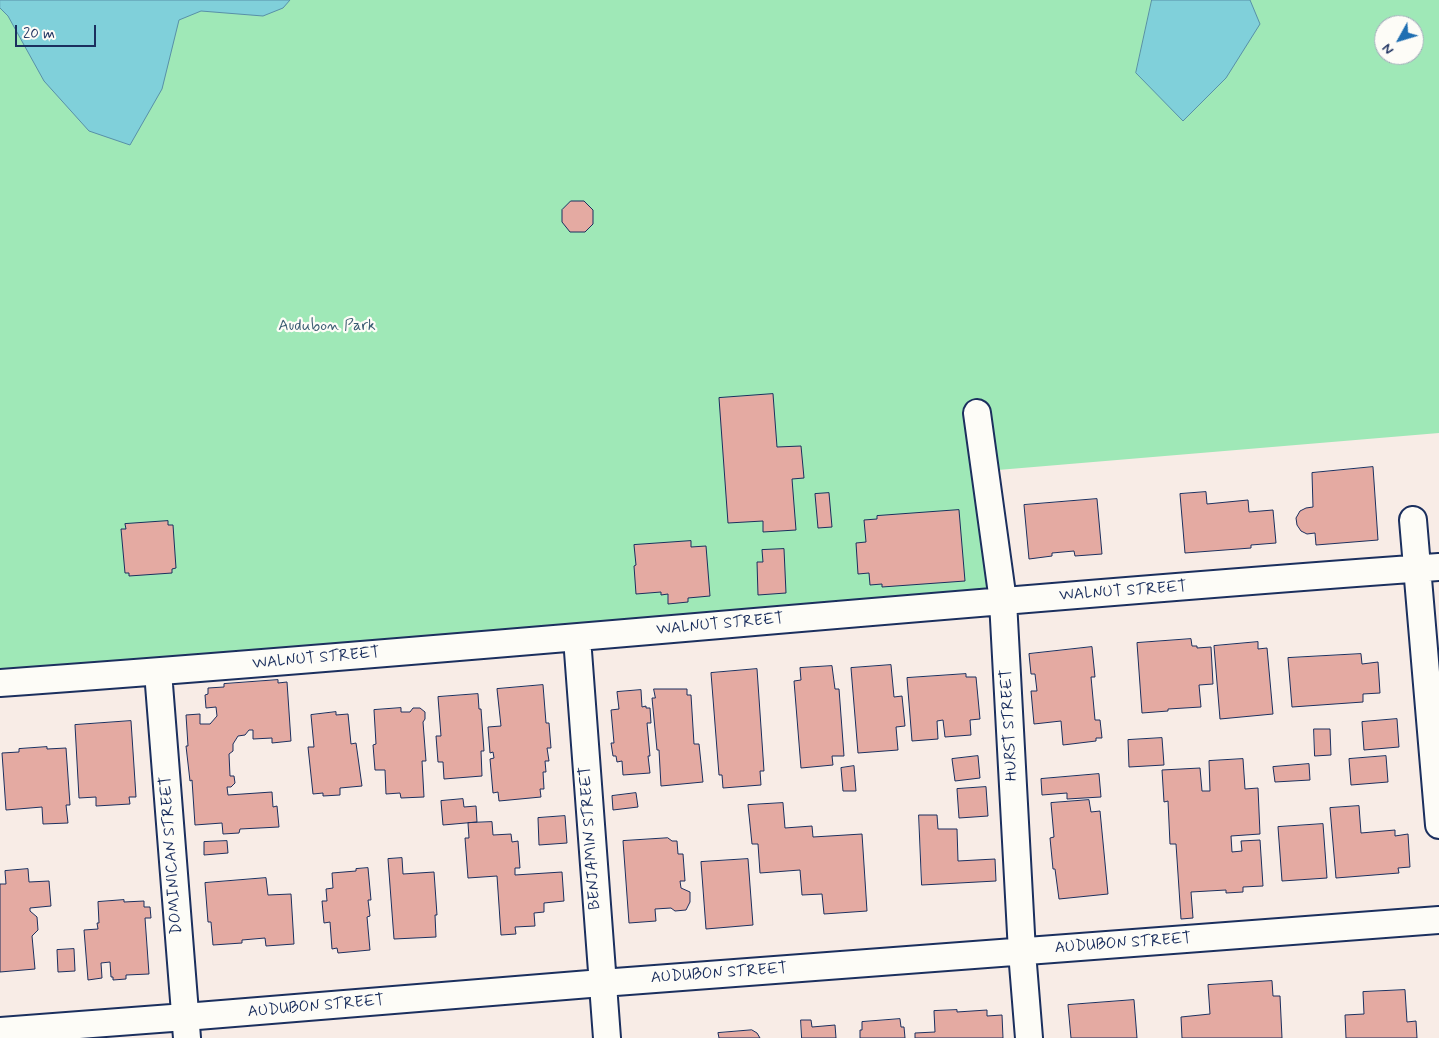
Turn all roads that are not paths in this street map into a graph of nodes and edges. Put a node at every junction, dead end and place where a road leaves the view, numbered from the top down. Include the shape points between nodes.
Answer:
1 (977, 413) dead end
2 (1413, 520) dead end
3 (1428, 568) edge
4 (1002, 601) junction
5 (577, 638) junction
6 (158, 672) junction
7 (0, 683) edge
8 (1439, 825) edge
9 (1439, 920) edge
10 (1022, 952) junction
11 (602, 983) junction
12 (186, 1028) edge
13 (0, 1031) edge
14 (607, 1038) edge
15 (1029, 1038) edge

1 - 4 street, HURST STREET
2 - 3 street
3 - 4 street, WALNUT STREET
3 - 8 street
4 - 5 street, WALNUT STREET
4 - 10 street, HURST STREET
5 - 6 street, WALNUT STREET
5 - 11 street, BENJAMIN STREET
6 - 7 street, WALNUT STREET
6 - 12 street, DOMINICAN STREET
9 - 10 street, AUDUBON STREET
10 - 11 street, AUDUBON STREET
10 - 15 street, HURST STREET
11 - 12 street, AUDUBON STREET
11 - 14 street, BENJAMIN STREET
12 - 13 street, AUDUBON STREET

